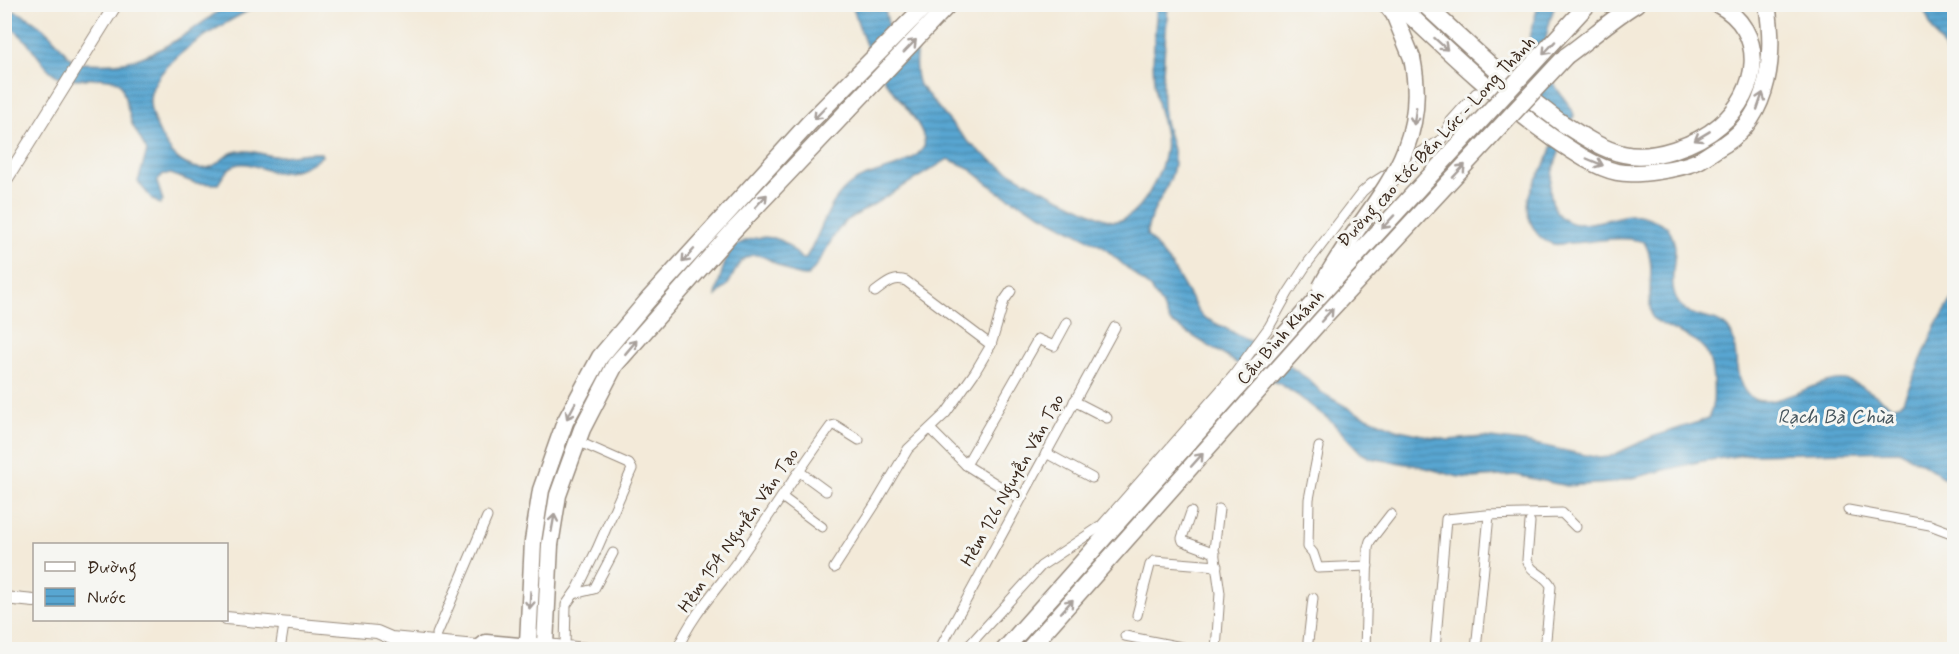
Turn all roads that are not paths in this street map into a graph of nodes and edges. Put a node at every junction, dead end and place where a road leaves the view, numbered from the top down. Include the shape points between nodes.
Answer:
1 (116, 4) edge
2 (927, 4) edge
3 (949, 4) edge
4 (1386, 4) edge
5 (1398, 4) edge
6 (1424, 4) edge
7 (1588, 4) edge
8 (1614, 4) edge
9 (1636, 4) edge
10 (1717, 4) edge
11 (1767, 5) edge
12 (1566, 56) junction
13 (1476, 93) dead end
14 (4, 183) edge
15 (1011, 291) dead end
16 (875, 292) dead end
17 (1313, 303) junction
18 (1067, 322) dead end
19 (1115, 327) dead end
20 (991, 345) junction
21 (1074, 401) junction
22 (1107, 418) dead end
23 (930, 429) junction
24 (859, 440) dead end
25 (586, 445) dead end
26 (1319, 447) dead end
27 (1046, 453) junction
28 (966, 465) junction
29 (800, 472) junction
30 (1092, 478) dead end
31 (826, 491) dead end
32 (782, 497) junction
33 (1020, 499) junction
34 (1219, 509) dead end
35 (1848, 510) dead end
36 (1191, 512) dead end
37 (1391, 514) dead end
38 (1489, 515) junction
39 (487, 517) dead end
40 (1530, 522) dead end
41 (822, 527) dead end
42 (1576, 527) dead end
43 (1954, 534) edge
44 (613, 553) dead end
45 (1215, 553) junction
46 (1217, 566) junction
47 (1368, 566) junction
48 (834, 568) dead end
49 (574, 594) junction
50 (4, 598) edge
51 (1313, 598) dead end
52 (33, 601) edge
53 (1137, 615) dead end
54 (228, 618) edge
55 (284, 625) junction
56 (377, 632) junction
57 (438, 634) junction
58 (1125, 636) dead end
59 (536, 644) junction
60 (565, 646) junction
61 (481, 647) junction
62 (280, 650) edge
63 (512, 650) edge
64 (596, 650) edge
65 (677, 650) edge
66 (939, 650) edge
67 (965, 650) edge
68 (1004, 650) edge
69 (1028, 650) edge
70 (1197, 650) edge
71 (1216, 650) edge
72 (1307, 650) edge
73 (1365, 650) edge
74 (1435, 650) edge
75 (1476, 650) edge
76 (1545, 650) edge

1 - 14 main road
2 -> 59 highway via 696,248 600,357 565,422 541,490 533,541
59 -> 3 highway via 558,495 582,429 615,365 732,232
4 -> 17 highway, bridge via 1412,58 1417,96 1413,130 1390,181 1333,264
5 -> 11 highway via 1531,122 1578,156 1618,172 1655,172 1697,161 1733,139 1758,109 1771,62
10 -> 6 highway via 1737,19 1750,36 1755,61 1744,98 1720,125 1689,145 1655,155 1623,154 1587,140 1541,108
7 -> 17 highway, Đường cao tốc Bến Lức - Long Thành, bridge
8 - 12 highway
9 - 12 highway
69 -> 12 highway, Cầu Bình Khánh, bridge via 1323,318
13 - 67 street via 1451,121 1442,139 1362,192 1307,264 1269,327 1233,376 1101,526 1041,566
15 - 20 street via 1004,301
16 - 20 street via 891,280 906,281
17 - 68 highway, Cầu Bình Khánh
18 - 28 street via 1054,346 1038,339
19 - 21 street, Hẻm 126 Nguyễn Văn Tạo
20 - 23 street via 961,394
21 - 22 street
21 - 27 street, Hẻm 126 Nguyễn Văn Tạo
23 - 28 street
23 - 48 street via 908,449
24 - 29 street, Hẻm 154 Nguyễn Văn Tạo via 835,425
25 - 49 street via 629,464 632,469
26 - 47 street via 1309,499 1308,547 1318,568
27 - 30 street
27 - 33 street, Hẻm 126 Nguyễn Văn Tạo
28 - 33 street
29 - 31 street
29 - 32 street, Hẻm 154 Nguyễn Văn Tạo
32 - 41 street
32 - 65 street, Hẻm 154 Nguyễn Văn Tạo via 696,616
33 - 66 street, Hẻm 126 Nguyễn Văn Tạo
34 - 45 street
35 - 43 street via 1930,525
36 - 45 street via 1183,542
37 - 47 street via 1370,541
38 - 42 street via 1563,513
38 - 74 street via 1446,519
38 - 75 street
39 - 57 street
40 - 76 street via 1527,560 1551,586
44 - 49 street via 594,589
45 - 46 street
46 - 53 street via 1154,561
46 - 71 street via 1220,593
47 - 73 street
49 - 60 street via 566,609
50 - 52 main road
51 - 72 street
54 - 55 main road
55 - 56 main road
55 - 62 street
56 - 57 main road
56 - 61 main road via 391,638
57 - 59 main road
58 - 70 street
59 - 60 main road
59 - 61 highway via 540,648 486,643
60 - 64 main road
61 - 63 main road

